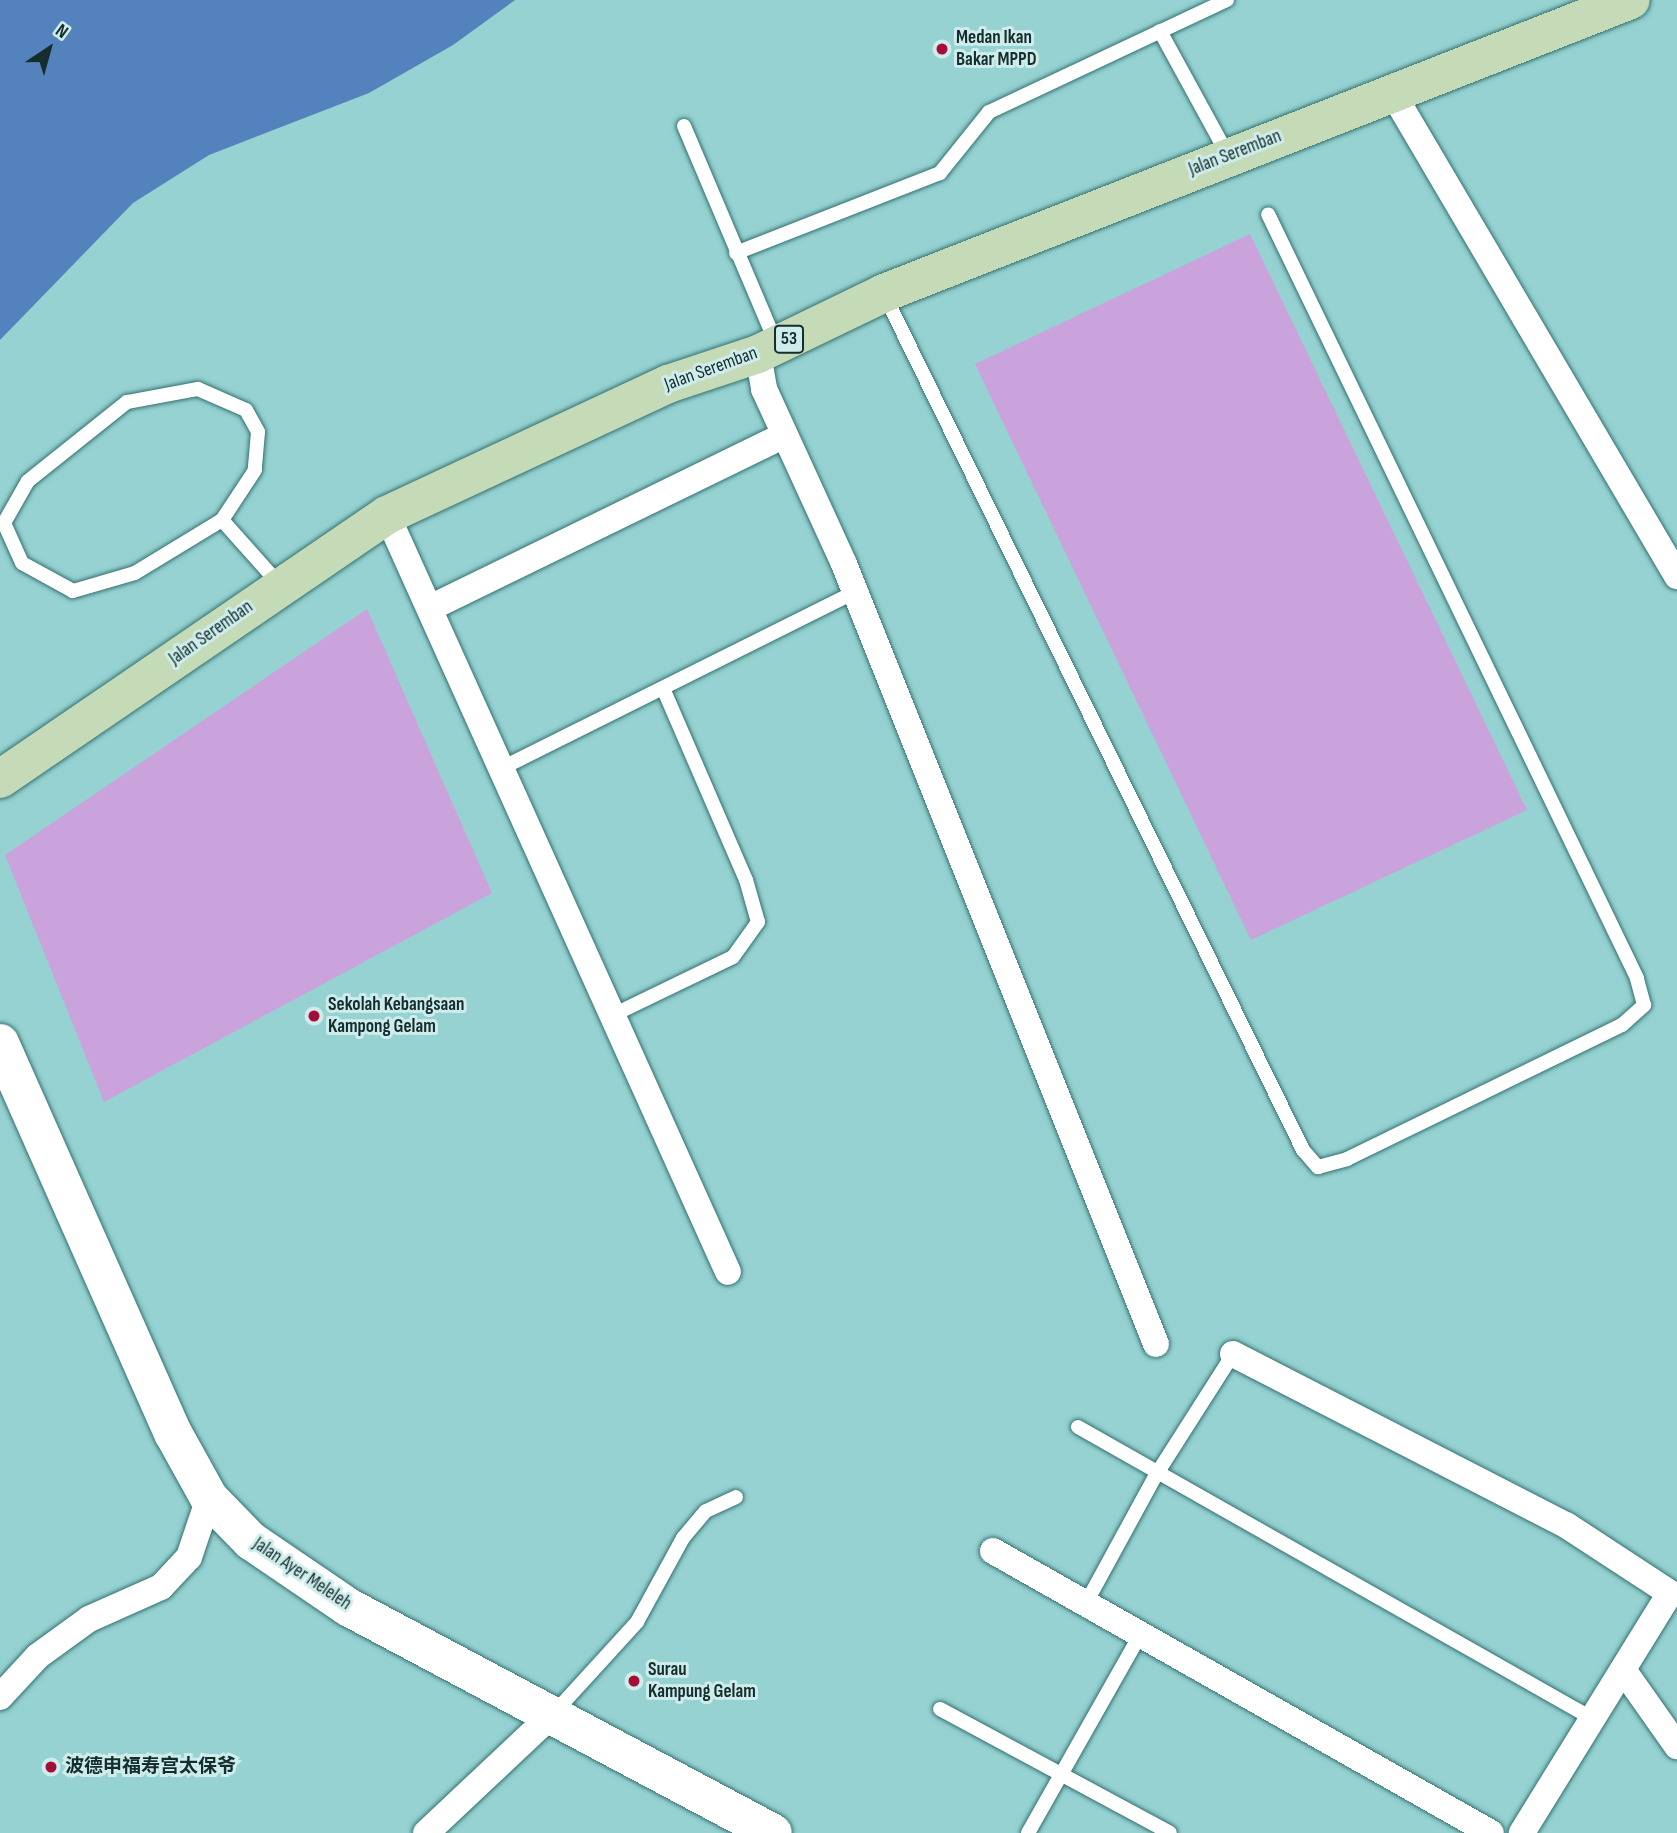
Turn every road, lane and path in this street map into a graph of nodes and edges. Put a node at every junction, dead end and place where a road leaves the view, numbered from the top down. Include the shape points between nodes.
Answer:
1 (1227, 0) edge
2 (1631, 0) edge
3 (1160, 31) junction
4 (1392, 92) junction
5 (684, 125) dead end
6 (1228, 155) junction
7 (1268, 214) dead end
8 (736, 253) junction
9 (884, 293) junction
10 (767, 349) junction
11 (784, 435) junction
12 (387, 515) junction
13 (222, 520) junction
14 (1677, 576) edge
15 (280, 585) junction
16 (855, 592) junction
17 (430, 608) junction
18 (663, 688) junction
19 (502, 768) junction
20 (0, 779) edge
21 (613, 1015) junction
22 (0, 1043) edge
23 (728, 1272) dead end
24 (1156, 1344) dead end
25 (1233, 1353) joint
26 (1078, 1427) dead end
27 (1156, 1475) junction
28 (736, 1497) dead end
29 (209, 1498) junction
30 (993, 1551) dead end
31 (1674, 1589) edge
32 (1085, 1605) junction
33 (1140, 1636) junction
34 (1624, 1671) junction
35 (0, 1698) edge
36 (940, 1709) dead end
37 (554, 1713) junction
38 (1593, 1719) junction
39 (1677, 1746) edge
40 (1061, 1773) junction
41 (426, 1833) edge
42 (773, 1833) edge
43 (1028, 1833) edge
44 (1170, 1833) edge
45 (1491, 1833) edge
46 (1522, 1833) edge

1 - 3 lane
2 - 4 main road, Jalan Seremban / 53
3 - 6 lane
3 - 8 lane via 989,112 940,173
4 - 6 main road, Jalan Seremban / 53
4 - 14 street
5 - 8 lane
6 - 9 main road, Jalan Seremban / 53
7 - 9 lane via 1636,978 1644,1005 1622,1025 1347,1160 1318,1167 1297,1137
8 - 10 lane
9 - 10 main road, Jalan Seremban / 53
10 - 11 street via 764,390
10 - 12 main road, Jalan Seremban / 53 via 667,384
11 - 16 street
11 - 17 street
12 - 15 main road, Jalan Seremban / 53
12 - 17 street
13 - 13 lane via 135,573 73,591 22,563 4,523 28,481 127,402 198,389 246,410 258,432 255,470
13 - 15 lane
15 - 20 main road, Jalan Seremban / 53
16 - 18 lane
16 - 24 street
17 - 19 street
18 - 19 lane
18 - 21 lane via 746,880 758,922 733,957
19 - 21 street
21 - 23 street
22 - 29 street, Jalan Ayer Meleleh via 124,1328
25 - 27 lane
25 - 31 street via 1566,1525
26 - 27 lane
27 - 32 lane
27 - 38 lane
28 - 37 lane via 706,1511 683,1538 637,1622
29 - 35 street via 189,1557 161,1587 89,1619 38,1656
29 - 37 street, Jalan Ayer Meleleh via 251,1541 348,1606
30 - 32 street
31 - 34 street
32 - 33 street
33 - 40 lane
33 - 45 street
34 - 38 street
34 - 39 street
36 - 40 lane
37 - 41 street
37 - 42 street, Jalan Ayer Meleleh
38 - 46 street
40 - 43 lane
40 - 44 lane

